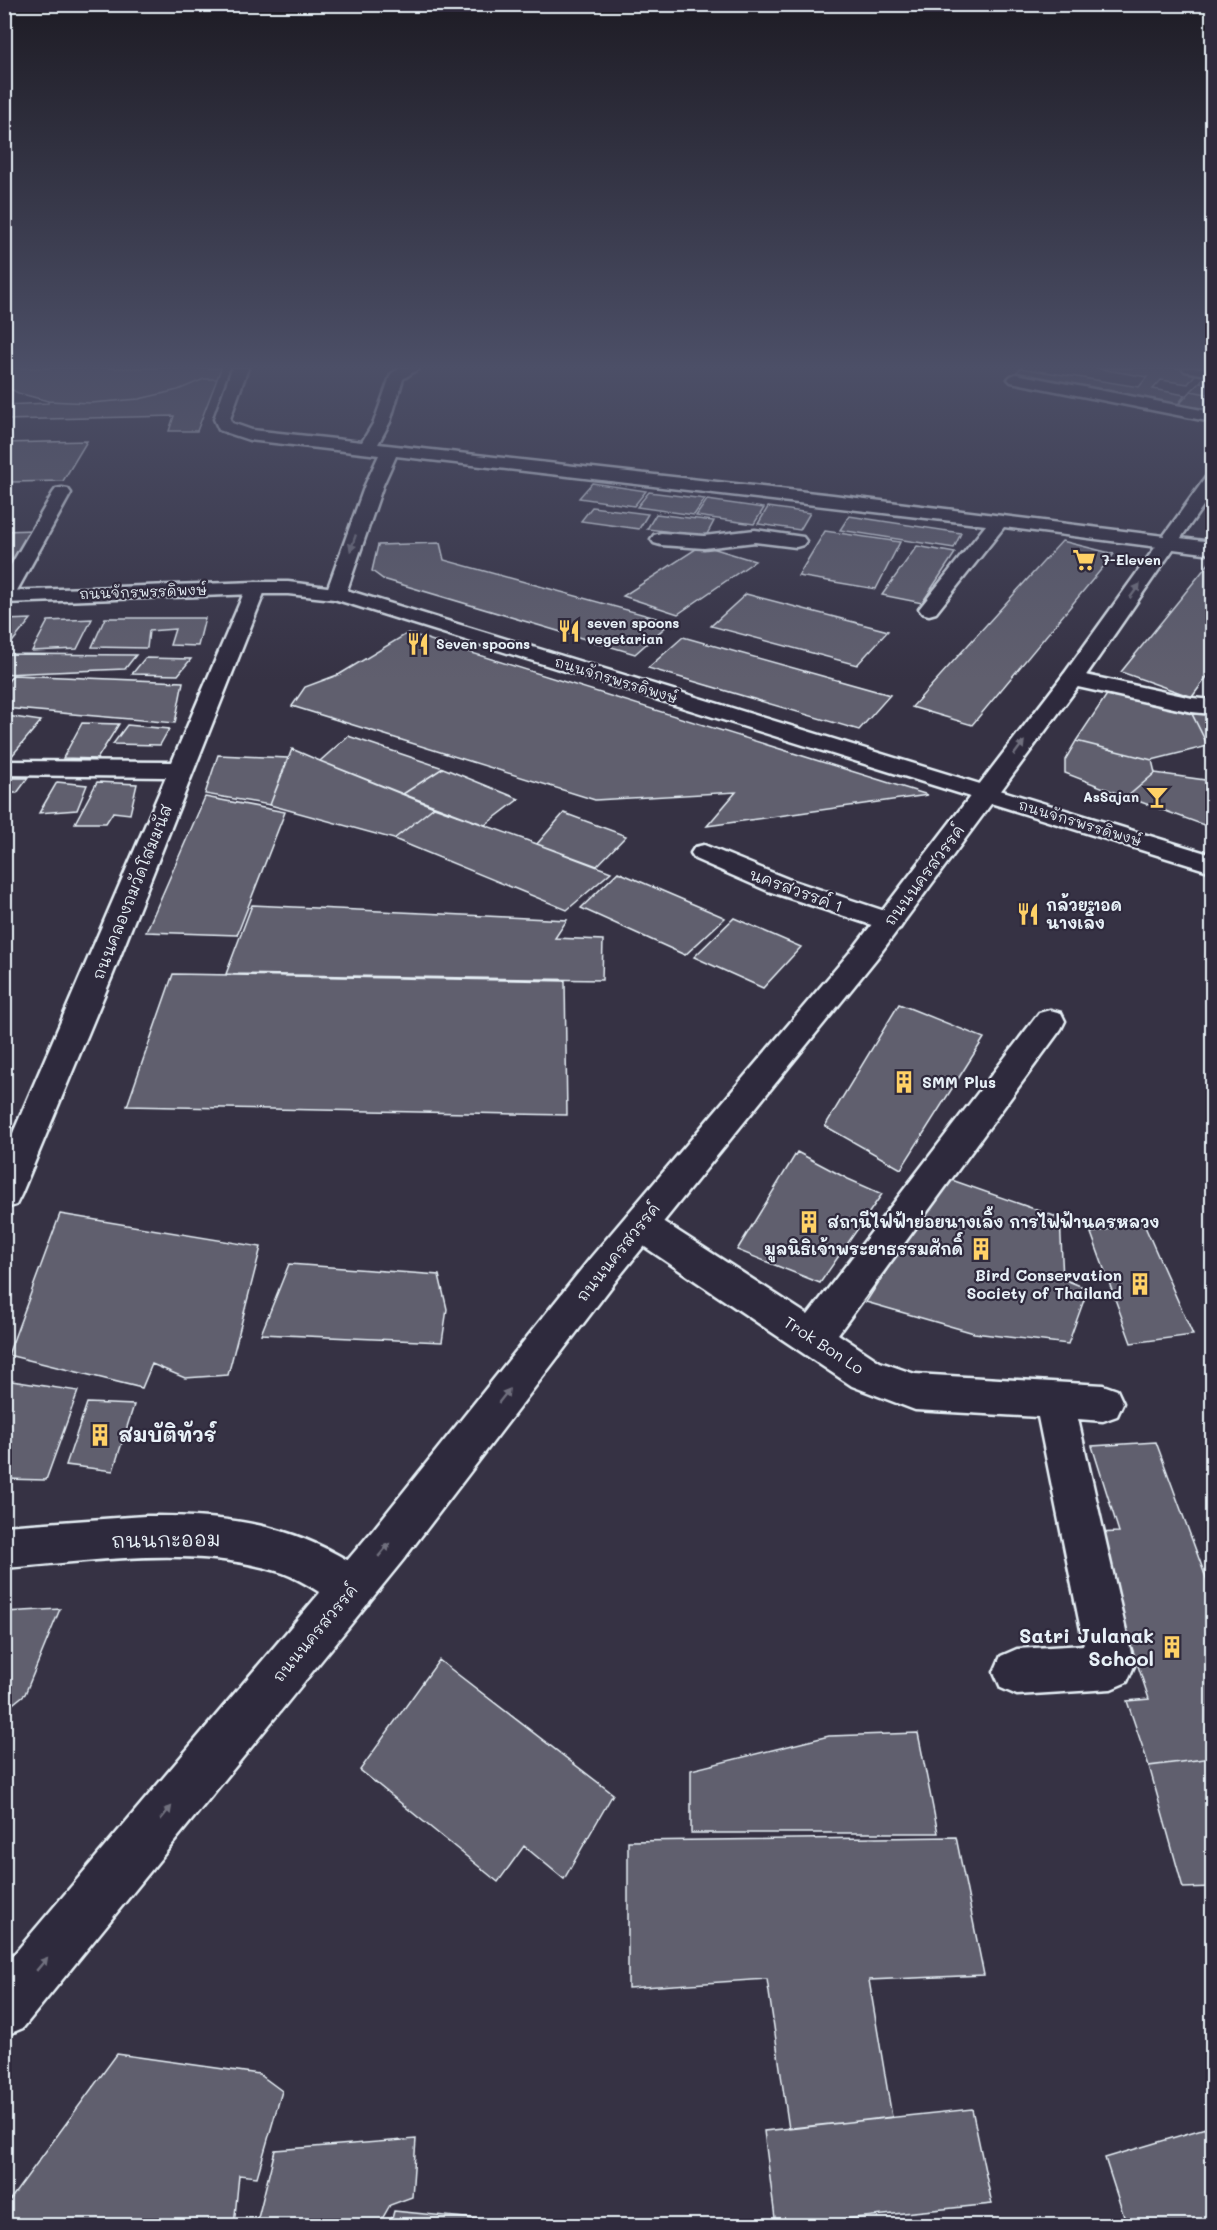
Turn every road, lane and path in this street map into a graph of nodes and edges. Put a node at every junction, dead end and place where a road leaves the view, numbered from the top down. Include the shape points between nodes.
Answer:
1 (380, 472) edge
2 (579, 472) edge
3 (1212, 482) edge
4 (63, 493) dead end
5 (999, 521) junction
6 (660, 539) dead end
7 (796, 541) dead end
8 (1169, 543) junction
9 (1212, 548) edge
10 (256, 588) junction
11 (336, 593) junction
12 (4, 596) edge
13 (929, 609) dead end
14 (1072, 678) junction
15 (1212, 707) edge
16 (4, 768) edge
17 (182, 770) junction
18 (985, 795) junction
19 (704, 853) dead end
20 (1212, 864) edge
21 (890, 922) junction
22 (1050, 1021) dead end
23 (4, 1195) edge
24 (640, 1225) junction
25 (813, 1338) junction
26 (1054, 1400) junction
27 (1103, 1402) dead end
28 (4, 1547) edge
29 (352, 1588) junction
30 (1017, 1672) dead end
31 (4, 2009) edge

1 -> 11 street
2 - 5 street
3 - 8 street, ถนนนครสวรรค์
4 - 12 street
5 - 8 street
5 - 13 street
6 - 7 street via 704,542 755,536
8 - 9 street
14 -> 8 street, ถนนนครสวรรค์
10 - 11 street, ถนนจักรพรรดิพงษ์
10 - 12 street, ถนนจักรพรรดิพงษ์
10 - 17 street, ถนนคลองถมวัดโสมมนัส
11 - 18 street, ถนนจักรพรรดิพงษ์
14 - 15 street
18 -> 14 street, ถนนนครสวรรค์
16 - 17 street
17 - 23 street, ถนนคลองถมวัดโสมมนัส
18 - 20 street, ถนนจักรพรรดิพงษ์
18 - 21 street, ถนนนครสวรรค์
19 - 21 street, นครสวรรค์ 1 via 778,885
21 - 24 street, ถนนนครสวรรค์
22 - 25 street
24 - 25 street, Trok Bon Lo
29 -> 24 street, ถนนนครสวรรค์
25 - 26 street, Trok Bon Lo via 866,1374 915,1392
26 - 27 street, Trok Bon Lo
26 - 30 street via 1111,1666
28 - 29 street, ถนนกะออม via 183,1536 240,1540 286,1552
31 -> 29 street, ถนนนครสวรรค์

